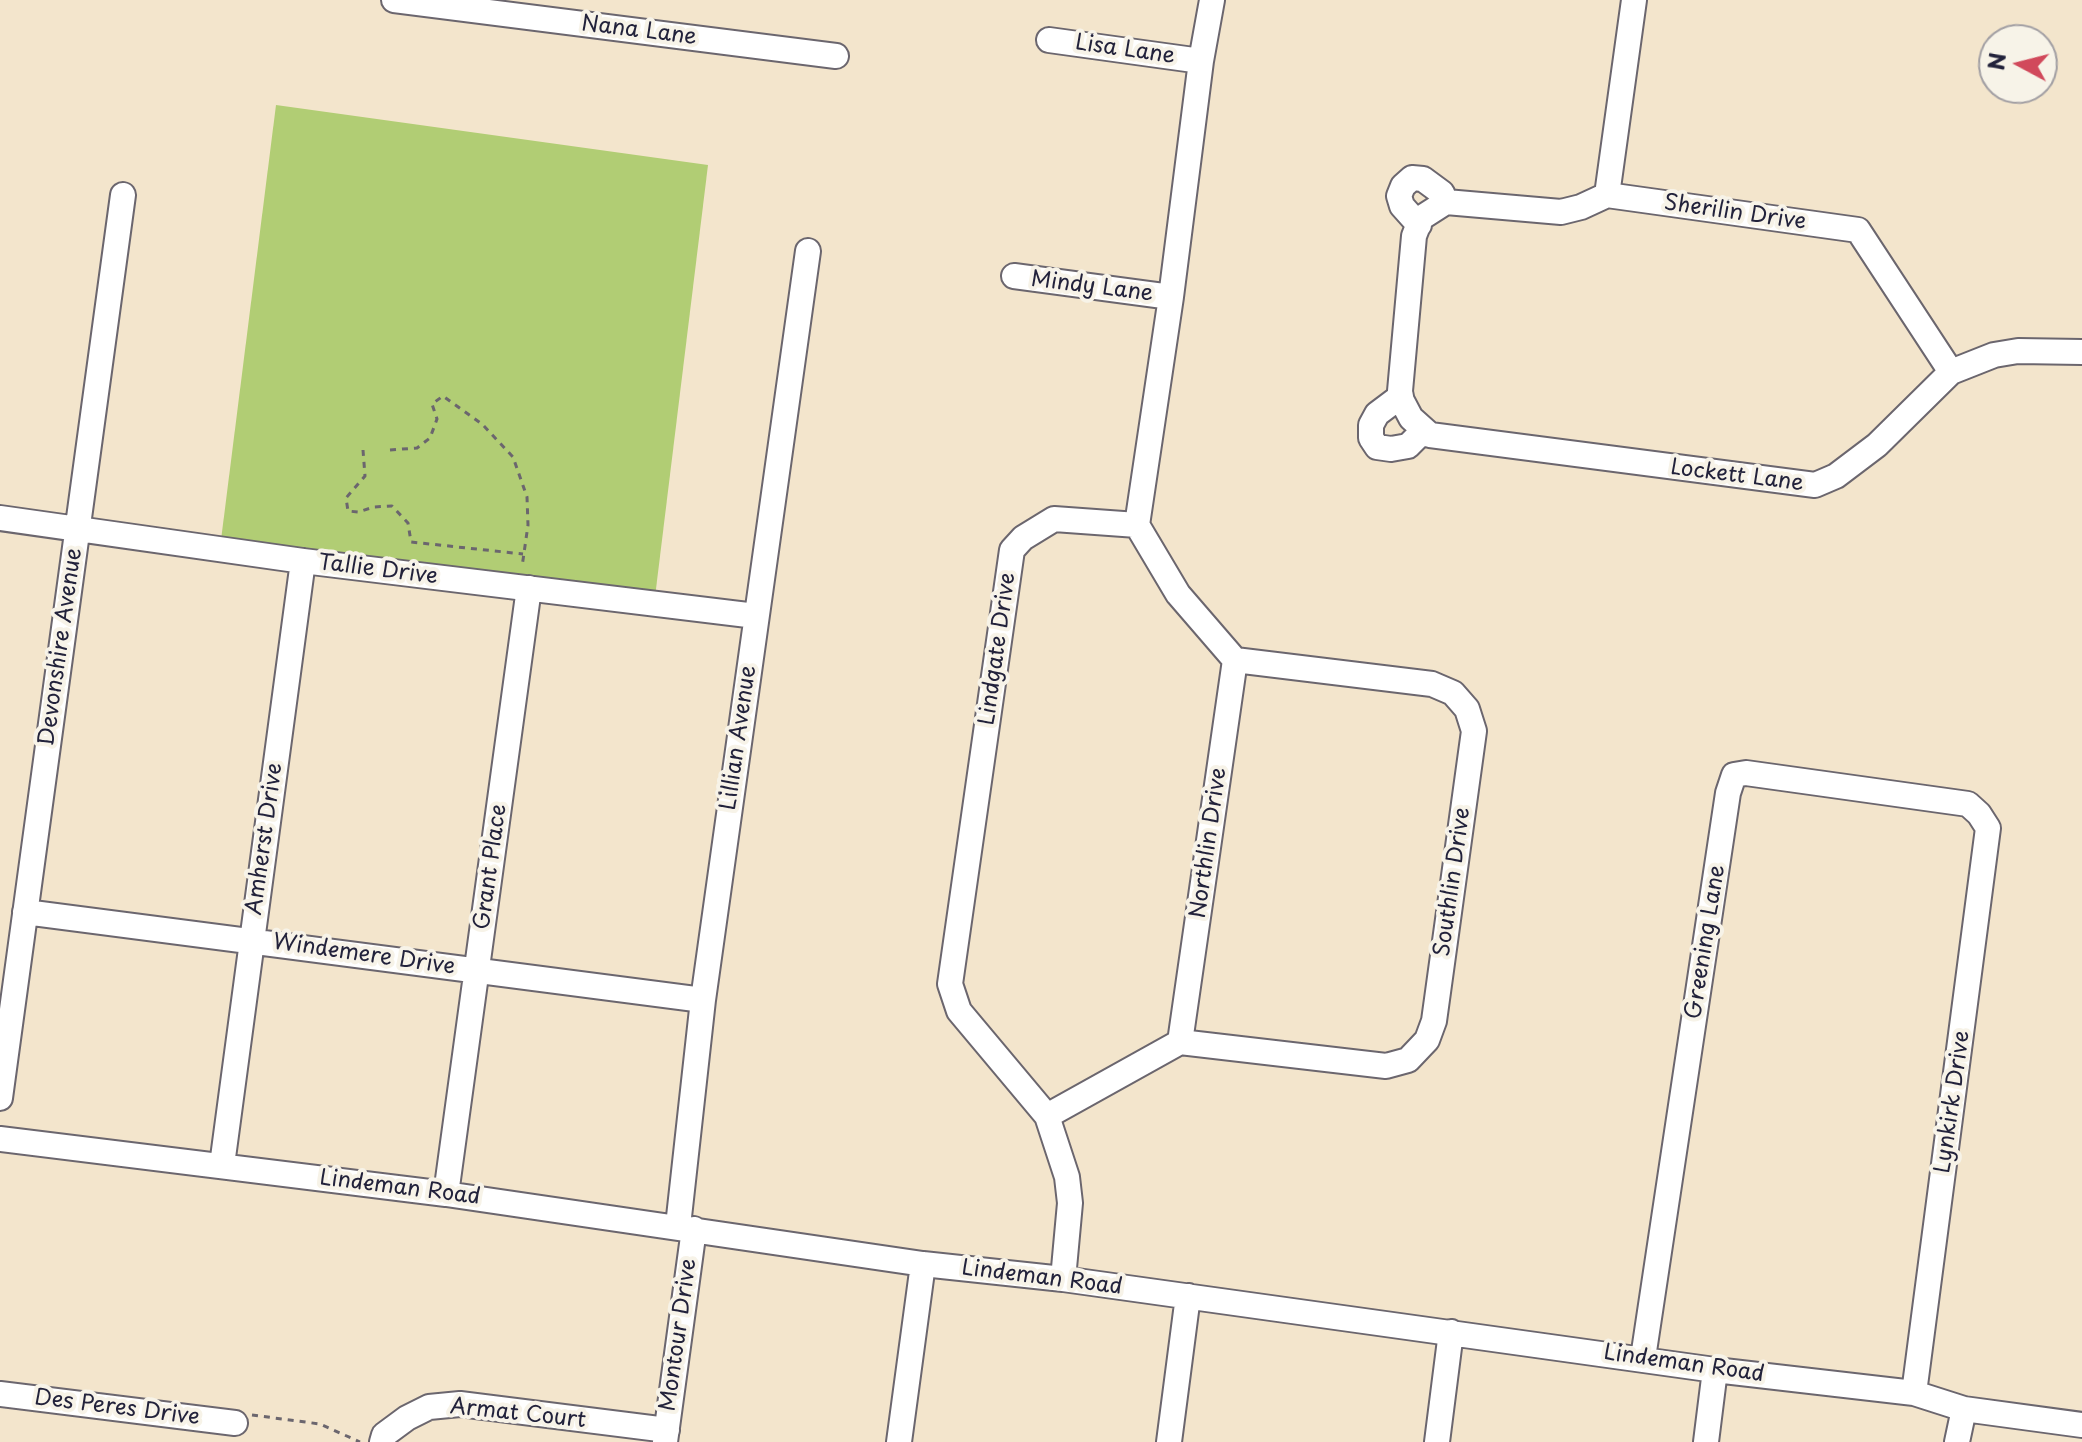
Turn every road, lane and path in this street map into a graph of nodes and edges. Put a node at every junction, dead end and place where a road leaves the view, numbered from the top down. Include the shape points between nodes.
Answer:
1 (394, 0) edge
2 (1212, 0) edge
3 (1634, 0) edge
4 (1049, 40) dead end
5 (836, 56) dead end
6 (1201, 61) junction
7 (123, 195) dead end
8 (1607, 195) junction
9 (1446, 202) junction
10 (1419, 225) junction
11 (808, 251) dead end
12 (1014, 276) dead end
13 (1171, 297) junction
14 (2056, 352) junction
15 (2082, 352) edge
16 (2082, 369) edge
17 (1951, 372) junction
18 (363, 450) dead end
19 (390, 450) dead end
20 (0, 518) edge
21 (1137, 525) junction
22 (77, 528) junction
23 (524, 554) junction
24 (303, 561) junction
25 (525, 587) junction
26 (756, 616) junction
27 (1235, 660) junction
28 (1979, 814) joint
29 (25, 912) junction
30 (251, 940) junction
31 (476, 971) junction
32 (703, 1000) junction
33 (1180, 1042) junction
34 (0, 1098) edge
35 (1047, 1116) junction
36 (0, 1139) edge
37 (222, 1165) junction
38 (446, 1194) junction
39 (686, 1228) junction
40 (923, 1264) junction
41 (1063, 1279) junction
42 (1188, 1296) junction
43 (1451, 1332) junction
44 (1643, 1358) junction
45 (1715, 1370) junction
46 (1914, 1393) junction
47 (0, 1394) edge
48 (1964, 1409) junction
49 (235, 1423) joint
50 (2082, 1425) edge
51 (666, 1436) edge
52 (360, 1442) edge
53 (382, 1442) edge
54 (899, 1442) edge
55 (1169, 1442) edge
56 (1437, 1442) edge
57 (1706, 1442) edge
58 (1957, 1442) edge

1 - 5 street, Nana Lane
2 - 6 street
3 - 8 street
4 - 6 street, Lisa Lane
6 - 13 street
7 - 22 street, Devonshire Avenue
8 - 9 street, Sherilin Drive via 1561,212
8 - 17 street, Sherilin Drive via 1858,230
9 - 10 street via 1421,218
9 - 10 street via 1423,179 1412,178 1399,196
10 - 17 street, Lockett Lane via 1414,236 1411,415 1430,435 1815,485 1877,445
11 - 26 street, Lillian Avenue
12 - 13 street, Mindy Lane
13 - 21 street
14 - 15 street, Lockett Lane
14 - 16 street
14 - 17 street, Lockett Lane via 1994,355
18 - 23 path via 365,476 346,498 348,511 392,506 408,523 411,542
19 - 23 path via 417,448 430,438 437,419 432,404 443,396 482,424 513,457 521,477 527,497
20 - 22 street, Tallie Drive
21 - 27 street via 1178,594
21 - 35 street, Lindgate Drive via 1054,519 1012,550 950,984 959,1011
22 - 24 street, Tallie Drive
22 - 29 street, Devonshire Avenue
23 - 25 path
24 - 25 street, Tallie Drive
24 - 30 street, Amherst Drive
25 - 26 street, Tallie Drive
25 - 31 street, Grant Place
26 - 32 street, Lillian Avenue
27 - 33 street, Northlin Drive
27 - 33 street, Southlin Drive via 1432,684 1453,693 1467,709 1474,731 1434,1021 1427,1040 1408,1060 1386,1066
28 - 44 street, Greening Lane via 1968,804 1734,775
28 - 46 street, Lynkirk Drive via 1988,828 1988,846
29 - 30 street, Windemere Drive
29 - 34 street, Devonshire Avenue
30 - 31 street, Windemere Drive
30 - 37 street, Amherst Drive
31 - 32 street, Windemere Drive
31 - 38 street, Grant Place
32 - 39 street, Lillian Avenue
33 - 35 street
35 - 41 street, Lindgate Drive via 1070,1203
36 - 37 street, Lindeman Road
37 - 38 street, Lindeman Road
38 - 39 street, Lindeman Road
39 - 40 street, Lindeman Road
39 - 51 street, Montour Drive
40 - 41 street, Lindeman Road
40 - 54 street
41 - 42 street, Lindeman Road
42 - 43 street, Lindeman Road
42 - 55 street
43 - 44 street, Lindeman Road
43 - 56 street
44 - 45 street, Lindeman Road
45 - 46 street, Lindeman Road
45 - 57 street
46 - 48 street, Lindeman Road
47 - 49 street, Des Peres Drive
48 - 50 street, Lindeman Road
48 - 58 street
49 - 52 path via 247,1414 320,1424
51 - 53 street, Armat Court via 460,1404 429,1407 384,1435

